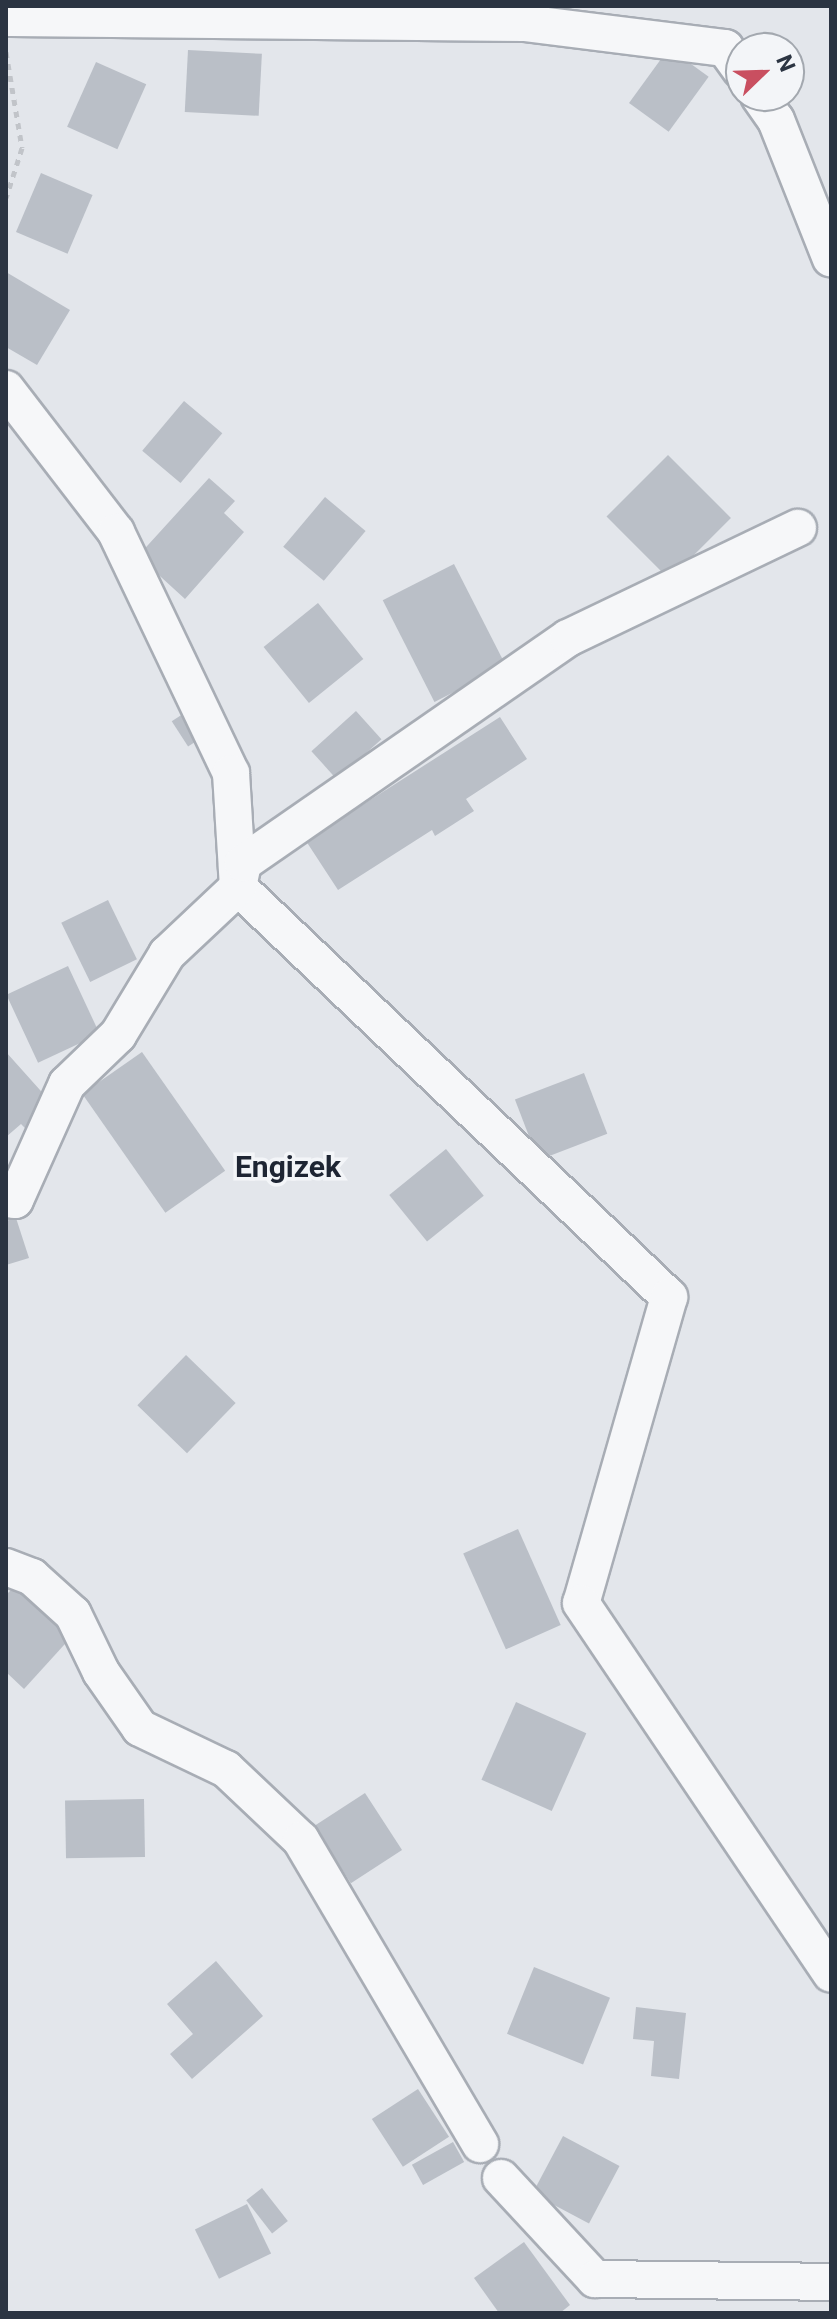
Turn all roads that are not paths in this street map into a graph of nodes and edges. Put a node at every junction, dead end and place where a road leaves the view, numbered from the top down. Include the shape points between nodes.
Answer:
1 (6, 15) edge
2 (725, 48) edge
3 (770, 112) edge
4 (831, 259) edge
5 (6, 389) edge
6 (798, 528) dead end
7 (238, 887) junction
8 (6, 1199) edge
9 (6, 1567) edge
10 (831, 1973) edge
11 (480, 2144) dead end
12 (501, 2178) dead end
13 (831, 2282) edge

1 - 2 street via 524,23
3 - 4 street
5 - 7 street via 116,532 231,773
6 - 7 street via 568,638 243,863
7 - 8 street via 167,954 118,1035 67,1084 15,1200
7 - 10 street via 669,1297 581,1603
9 - 11 street via 32,1577 73,1614 101,1672 140,1728 226,1769 301,1840
12 - 13 street via 595,2279

